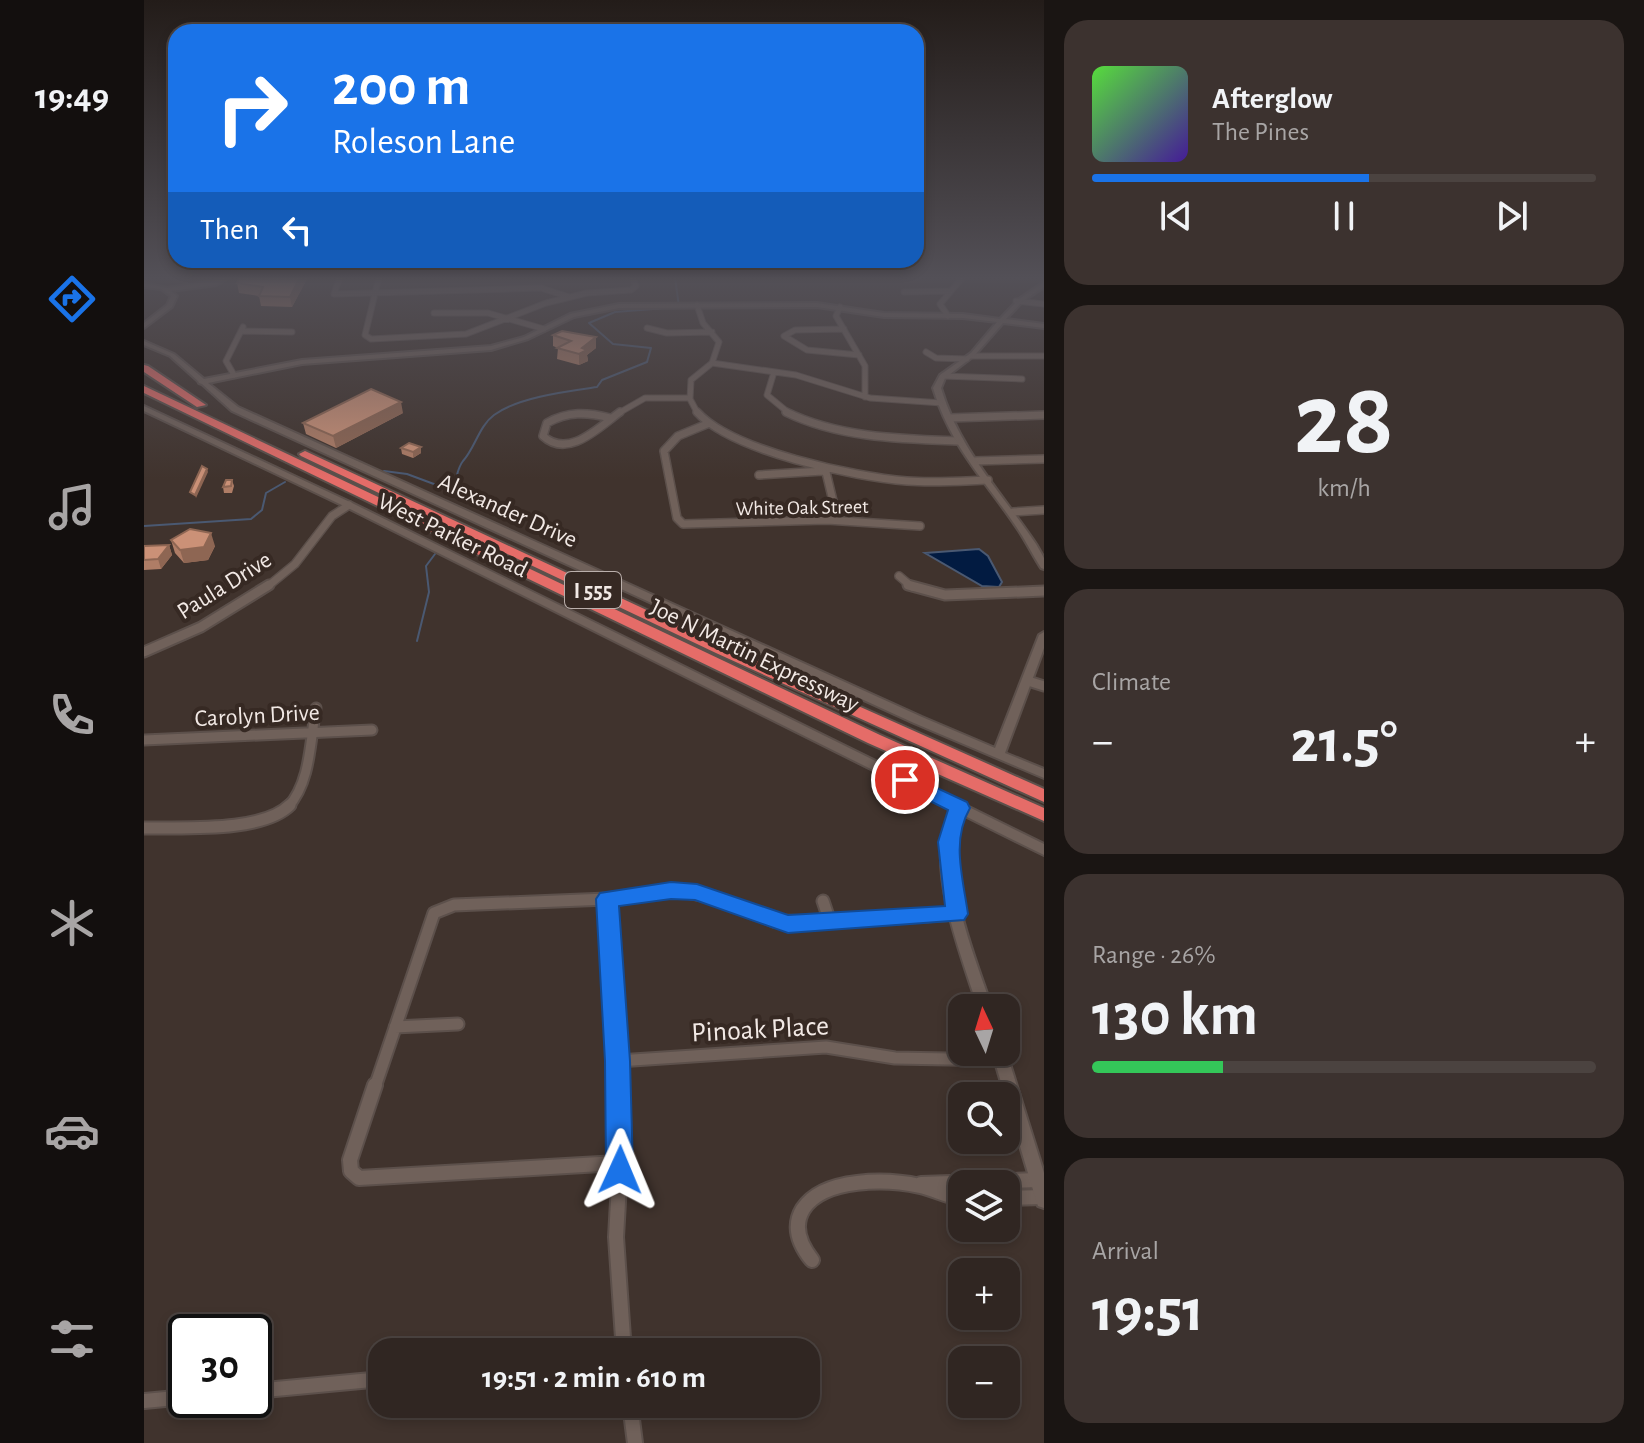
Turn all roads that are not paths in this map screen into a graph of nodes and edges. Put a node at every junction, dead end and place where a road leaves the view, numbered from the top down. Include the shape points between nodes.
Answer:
1 (147, 344) edge
2 (234, 344) edge
3 (507, 344) edge
4 (718, 344) edge
5 (795, 344) edge
6 (853, 344) edge
7 (980, 344) edge
8 (926, 352) dead end
9 (859, 355) junction
10 (1044, 356) edge
11 (969, 358) junction
12 (712, 363) junction
13 (144, 368) edge
14 (774, 372) junction
15 (234, 375) junction
16 (943, 376) junction
17 (144, 378) edge
18 (1022, 379) dead end
19 (201, 382) junction
20 (144, 389) edge
21 (865, 397) junction
22 (690, 398) junction
23 (942, 403) junction
24 (201, 405) junction
25 (144, 408) edge
26 (1044, 415) edge
27 (610, 418) junction
28 (949, 418) junction
29 (707, 424) junction
30 (960, 441) junction
31 (1044, 459) edge
32 (974, 461) junction
33 (824, 470) junction
34 (759, 475) dead end
35 (988, 480) junction
36 (349, 505) junction
37 (1044, 510) edge
38 (1013, 512) junction
39 (827, 520) junction
40 (920, 526) dead end
41 (1044, 566) edge
42 (899, 576) dead end
43 (1044, 591) edge
44 (1044, 635) edge
45 (144, 652) edge
46 (1028, 681) junction
47 (1044, 686) edge
48 (316, 708) dead end
49 (372, 730) dead end
50 (310, 731) junction
51 (144, 740) edge
52 (998, 755) junction
53 (1044, 774) edge
54 (958, 778) junction
55 (1044, 796) edge
56 (960, 808) junction
57 (1044, 815) edge
58 (1044, 825) edge
59 (144, 828) edge
60 (1044, 850) edge
61 (607, 899) junction
62 (823, 901) dead end
63 (957, 914) junction
64 (830, 922) junction
65 (981, 994) edge
66 (458, 1024) dead end
67 (395, 1027) junction
68 (948, 1057) edge
69 (618, 1061) junction
70 (1003, 1066) edge
71 (618, 1163) junction
72 (1038, 1180) junction
73 (918, 1184) junction
74 (948, 1194) edge
75 (1020, 1198) edge
76 (1044, 1199) edge
77 (812, 1260) dead end
78 (623, 1338) edge
79 (368, 1380) edge
80 (272, 1389) edge
81 (168, 1399) edge
82 (144, 1401) edge
83 (632, 1418) edge
84 (635, 1443) edge

1 - 19 street, Alexander Drive via 172,355
2 - 15 street via 226,361
3 - 15 street via 302,362
4 - 12 street
5 - 9 street
6 - 9 street
7 - 11 street
8 - 11 street via 936,358
9 - 21 street via 867,373
10 - 11 street
11 - 16 street
12 - 14 street
12 - 22 street via 691,373
13 - 24 highway
14 - 21 street
14 - 30 street via 767,395 789,413 865,437
15 - 19 street
16 - 18 street
16 - 23 street via 937,388
17 - 24 highway, Joe N Martin Expressway / I 555
19 - 52 street, Alexander Drive via 235,409 339,458
20 - 54 highway, Joe N Martin Expressway / I 555
21 - 23 street
22 - 27 street via 644,398
22 - 29 street
23 - 28 street
24 - 55 highway, Joe N Martin Expressway / I 555
25 - 36 street, West Parker Road
26 - 28 street
27 - 27 street via 572,444 553,444 543,436 547,423 572,413
28 - 30 street
29 - 33 street
29 - 39 street, White Oak Street via 678,436 664,451 677,518 683,524
30 - 32 street
31 - 32 street
32 - 35 street
33 - 34 street
33 - 35 street via 910,482
33 - 39 street via 833,501
35 - 38 street
36 - 45 street, Paula Drive via 327,518 298,561 282,574
36 - 56 street, West Parker Road
37 - 38 street
38 - 41 street
39 - 40 street, White Oak Street
42 - 43 street via 916,589 939,595
44 - 46 street
46 - 47 street
46 - 52 street
48 - 50 street
49 - 50 street, Carolyn Drive
50 - 51 street, Carolyn Drive
50 - 59 street via 297,797 278,814 252,822
52 - 53 street, Alexander Drive
54 - 57 highway, Joe N Martin Expressway
54 - 58 highway
56 - 60 street, West Parker Road
56 - 63 street via 948,842
61 - 64 street via 697,892 774,921
61 - 67 street via 444,907 434,913
61 - 69 street
62 - 64 street
63 - 64 street
63 - 65 street
66 - 67 street
67 - 71 street via 350,1160 351,1171 359,1178
68 - 69 street, Pinoak Place via 895,1058 826,1047
69 - 71 street
70 - 72 street
71 - 78 street via 616,1237
72 - 73 street
72 - 76 street
73 - 74 street
73 - 77 street via 838,1186 815,1194 800,1214 798,1234
75 - 76 street
79 - 80 street
81 - 82 street
83 - 84 street

